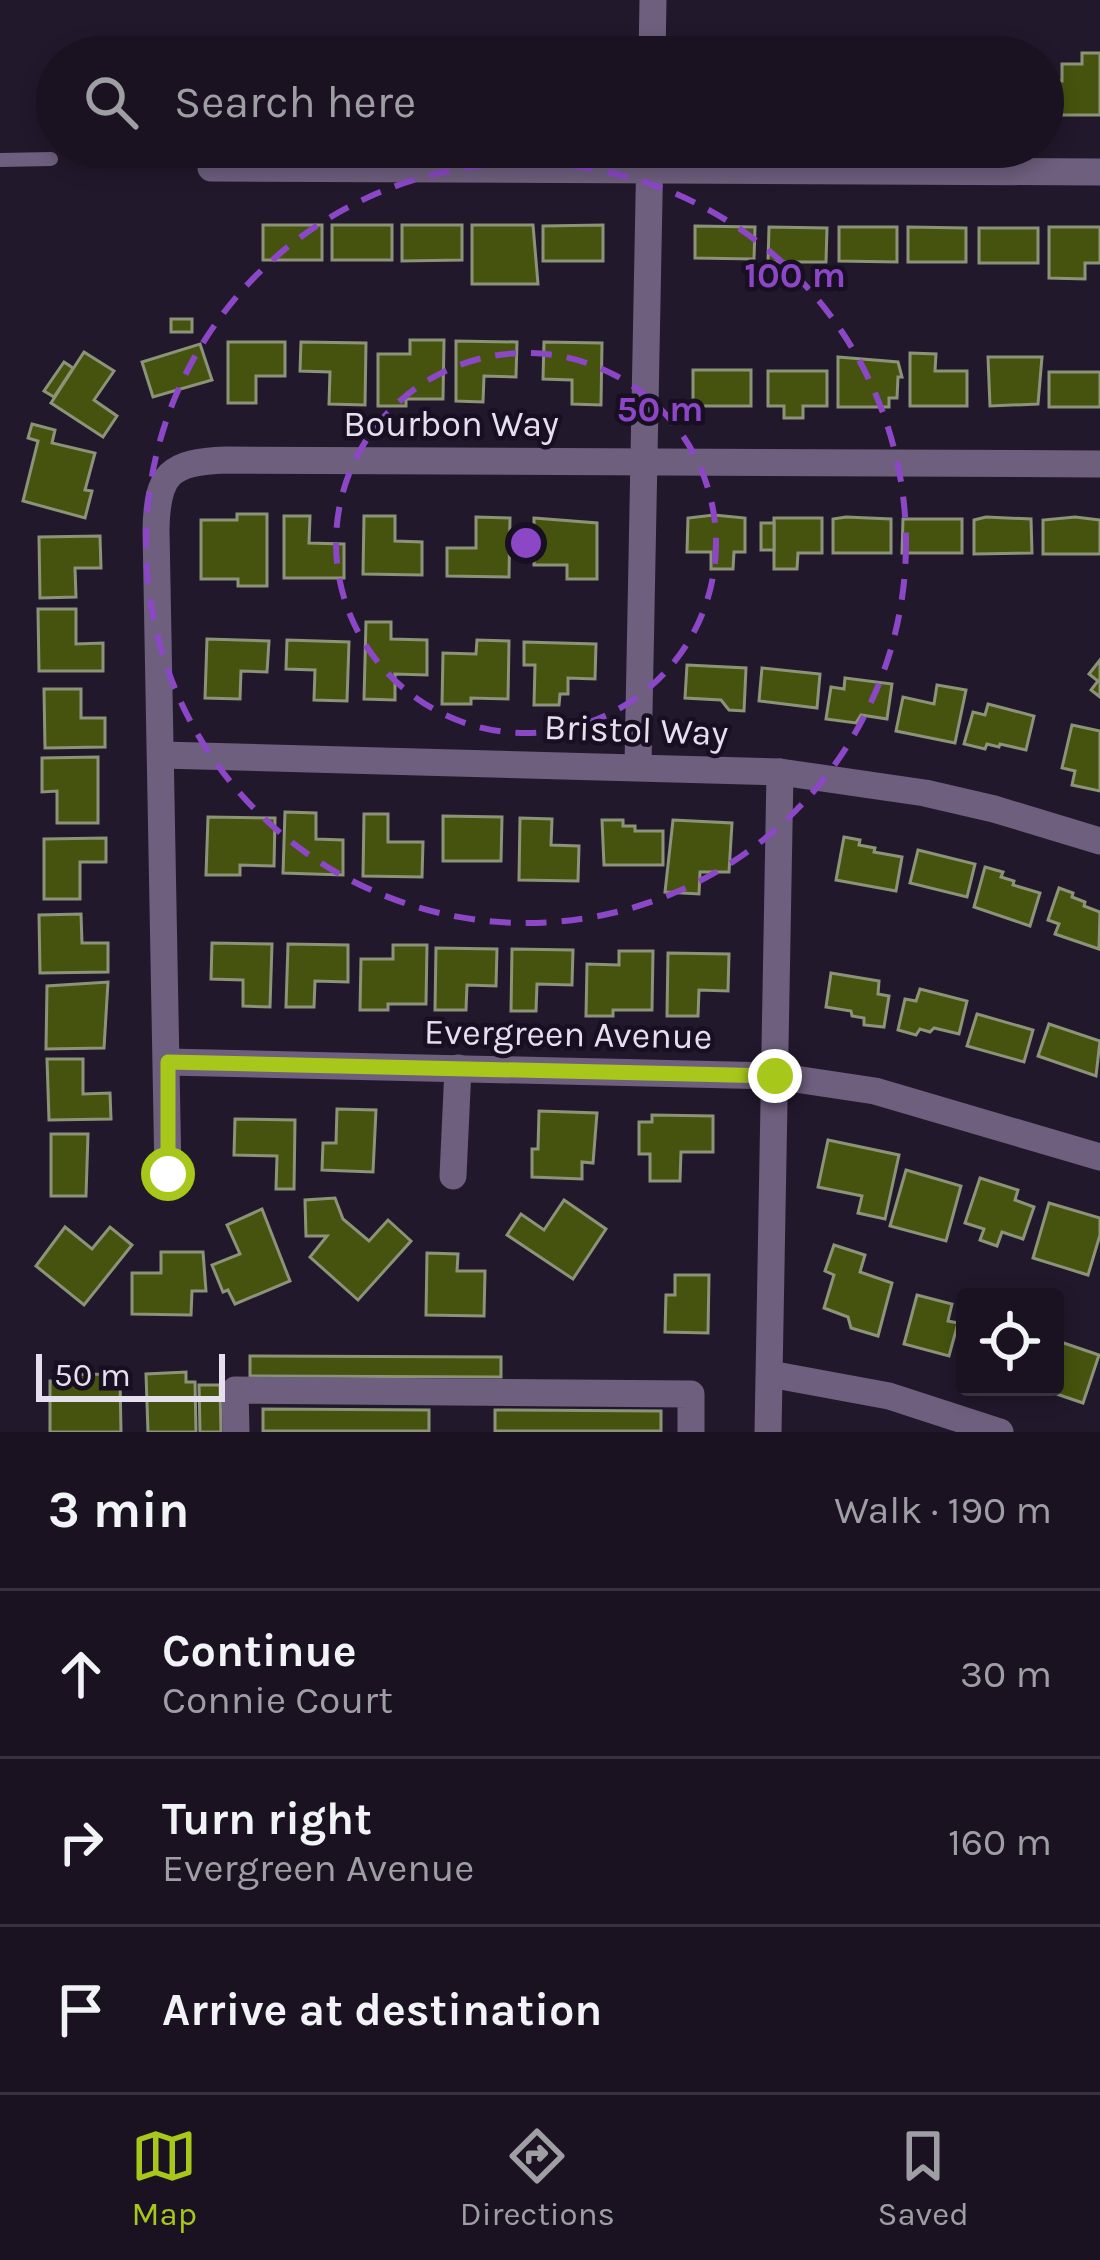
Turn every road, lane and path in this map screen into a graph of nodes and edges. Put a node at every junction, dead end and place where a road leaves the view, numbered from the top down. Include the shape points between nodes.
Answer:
1 (653, 0) edge
2 (652, 36) edge
3 (36, 159) edge
4 (0, 160) edge
5 (650, 168) edge
6 (971, 168) edge
7 (1100, 172) edge
8 (644, 461) junction
9 (1100, 464) edge
10 (162, 754) junction
11 (638, 765) junction
12 (780, 772) junction
13 (1100, 841) edge
14 (168, 1062) junction
15 (458, 1068) junction
16 (775, 1076) junction
17 (1100, 1157) edge
18 (168, 1174) dead end
19 (453, 1176) dead end
20 (770, 1373) junction
21 (236, 1432) edge
22 (691, 1432) edge
23 (769, 1432) edge
24 (1000, 1432) edge

1 - 2 street
3 - 4 lane
5 - 8 street
6 - 7 street
8 - 9 street, Bourbon Way
8 - 10 street, Bourbon Way via 179,466 166,476 157,506
8 - 11 street
10 - 11 street, Bristol Way
10 - 14 street
11 - 12 street, Bristol Way
12 - 13 street, Bristol Way via 925,793
12 - 16 street
14 - 15 street, Evergreen Avenue
14 - 18 street
15 - 16 street, Evergreen Avenue
15 - 19 street
16 - 17 street, Evergreen Avenue via 875,1091
16 - 20 street
20 - 23 street
20 - 24 street via 889,1396
21 - 22 street via 235,1390 691,1394

